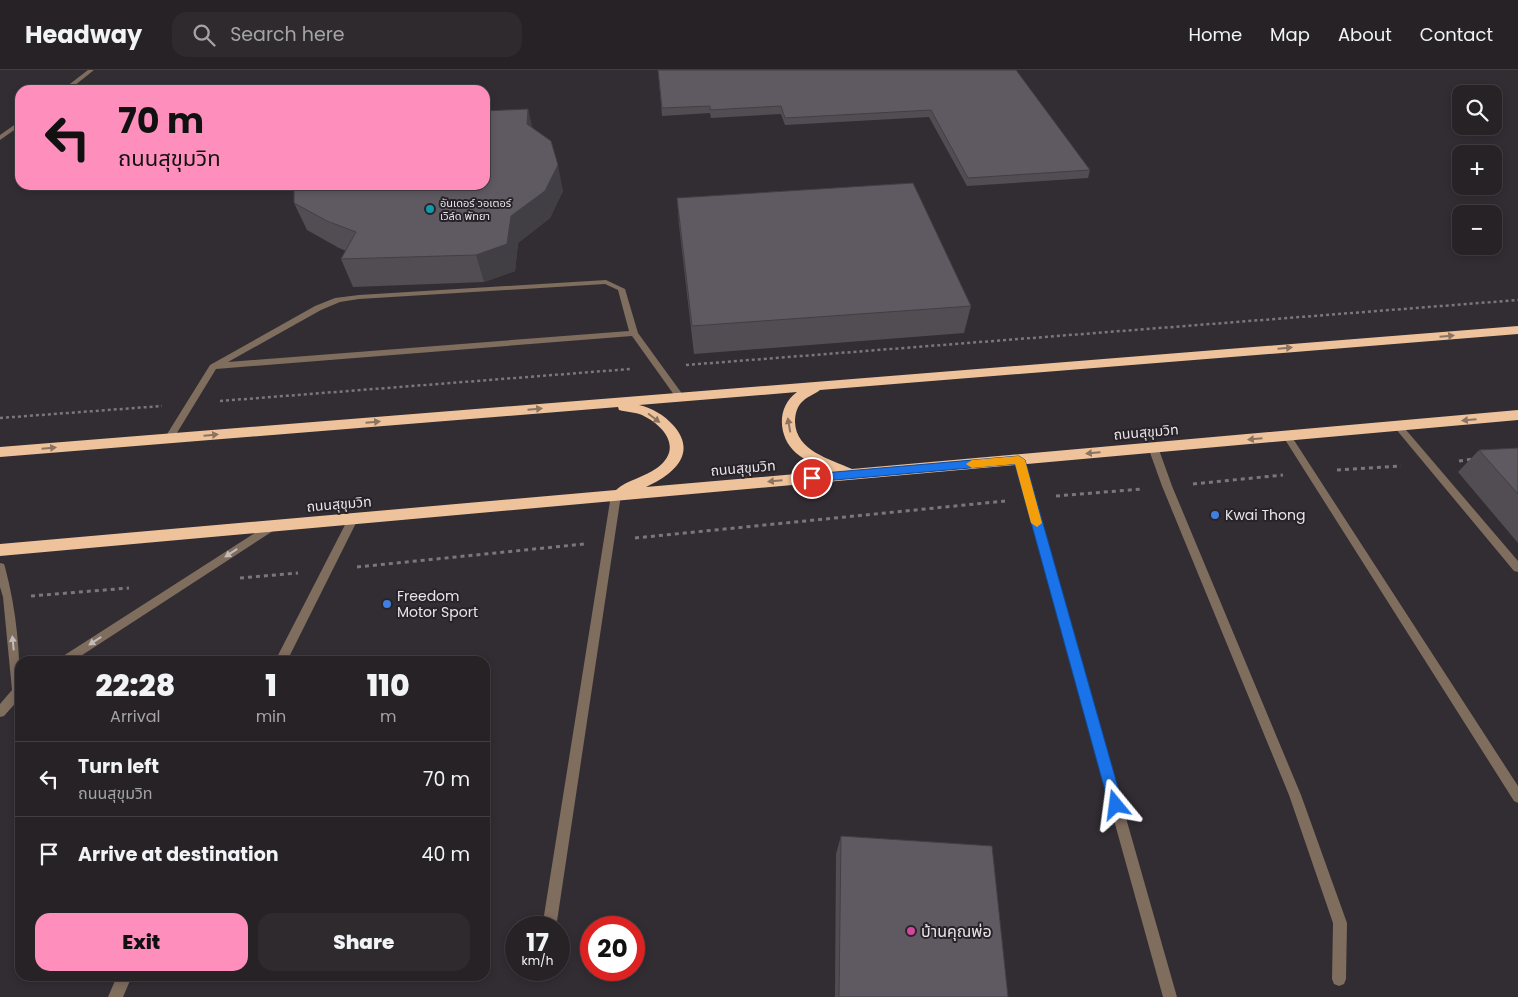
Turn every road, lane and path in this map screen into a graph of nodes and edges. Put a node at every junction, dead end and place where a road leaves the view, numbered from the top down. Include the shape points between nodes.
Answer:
1 (91, 70) edge
2 (72, 85) edge
3 (15, 127) edge
4 (0, 138) edge
5 (1518, 300) edge
6 (1518, 330) edge
7 (634, 333) junction
8 (213, 367) junction
9 (658, 367) junction
10 (818, 386) junction
11 (680, 397) junction
12 (191, 403) junction
13 (608, 403) junction
14 (1518, 415) edge
15 (0, 418) edge
16 (1398, 426) junction
17 (1287, 436) junction
18 (169, 439) junction
19 (1153, 448) junction
20 (0, 452) edge
21 (1479, 459) dead end
22 (1019, 460) junction
23 (1430, 464) junction
24 (1310, 472) junction
25 (851, 475) junction
26 (1167, 486) junction
27 (616, 495) junction
28 (1030, 499) junction
29 (353, 518) junction
30 (272, 526) junction
31 (608, 541) junction
32 (0, 550) edge
33 (0, 567) edge
34 (1518, 568) edge
35 (326, 570) junction
36 (232, 579) dead end
37 (135, 587) dead end
38 (8, 598) junction
39 (72, 656) edge
40 (283, 656) edge
41 (15, 657) edge
42 (15, 695) edge
43 (0, 712) edge
44 (1518, 797) edge
45 (551, 916) edge
46 (1339, 979) dead end
47 (123, 981) edge
48 (115, 997) edge
49 (1170, 997) edge

1 - 2 street
3 - 4 street
5 - 9 path
10 -> 6 highway
7 - 8 street
7 - 8 street via 621,289 606,282 359,297 338,300 318,308
7 - 9 street
8 - 12 street
9 - 11 street
9 - 12 path
10 - 11 highway
25 -> 10 highway via 802,450 790,433 787,420 790,409 798,398
11 - 13 highway
12 - 15 path
12 - 18 street
18 -> 13 highway
13 -> 27 highway via 645,411 674,435 678,446 672,462 663,471
14 -> 16 highway, ถนนสุขุมวิท
16 - 17 highway, ถนนสุขุมวิท
16 - 23 street
17 -> 19 highway, ถนนสุขุมวิท
17 - 24 street
20 -> 18 highway
19 -> 22 highway, ถนนสุขุมวิท
19 - 26 street
21 - 23 path
22 - 25 highway, ถนนสุขุมวิท
22 - 28 street
23 - 24 path
23 - 34 street
24 - 26 path
24 - 44 street
25 -> 27 highway, ถนนสุขุมวิท
26 - 28 path
26 - 46 street via 1295,795 1340,923
27 - 29 highway, ถนนสุขุมวิท
27 - 31 street
28 - 31 path
28 - 49 street
29 - 30 highway, ถนนสุขุมวิท
29 - 35 street
30 - 32 highway, ถนนสุขุมวิท
30 -> 39 street
31 - 35 path
31 - 45 street
33 - 38 street
35 - 36 path
35 - 40 street
37 - 38 path
41 -> 38 street
42 - 43 street
47 - 48 street

